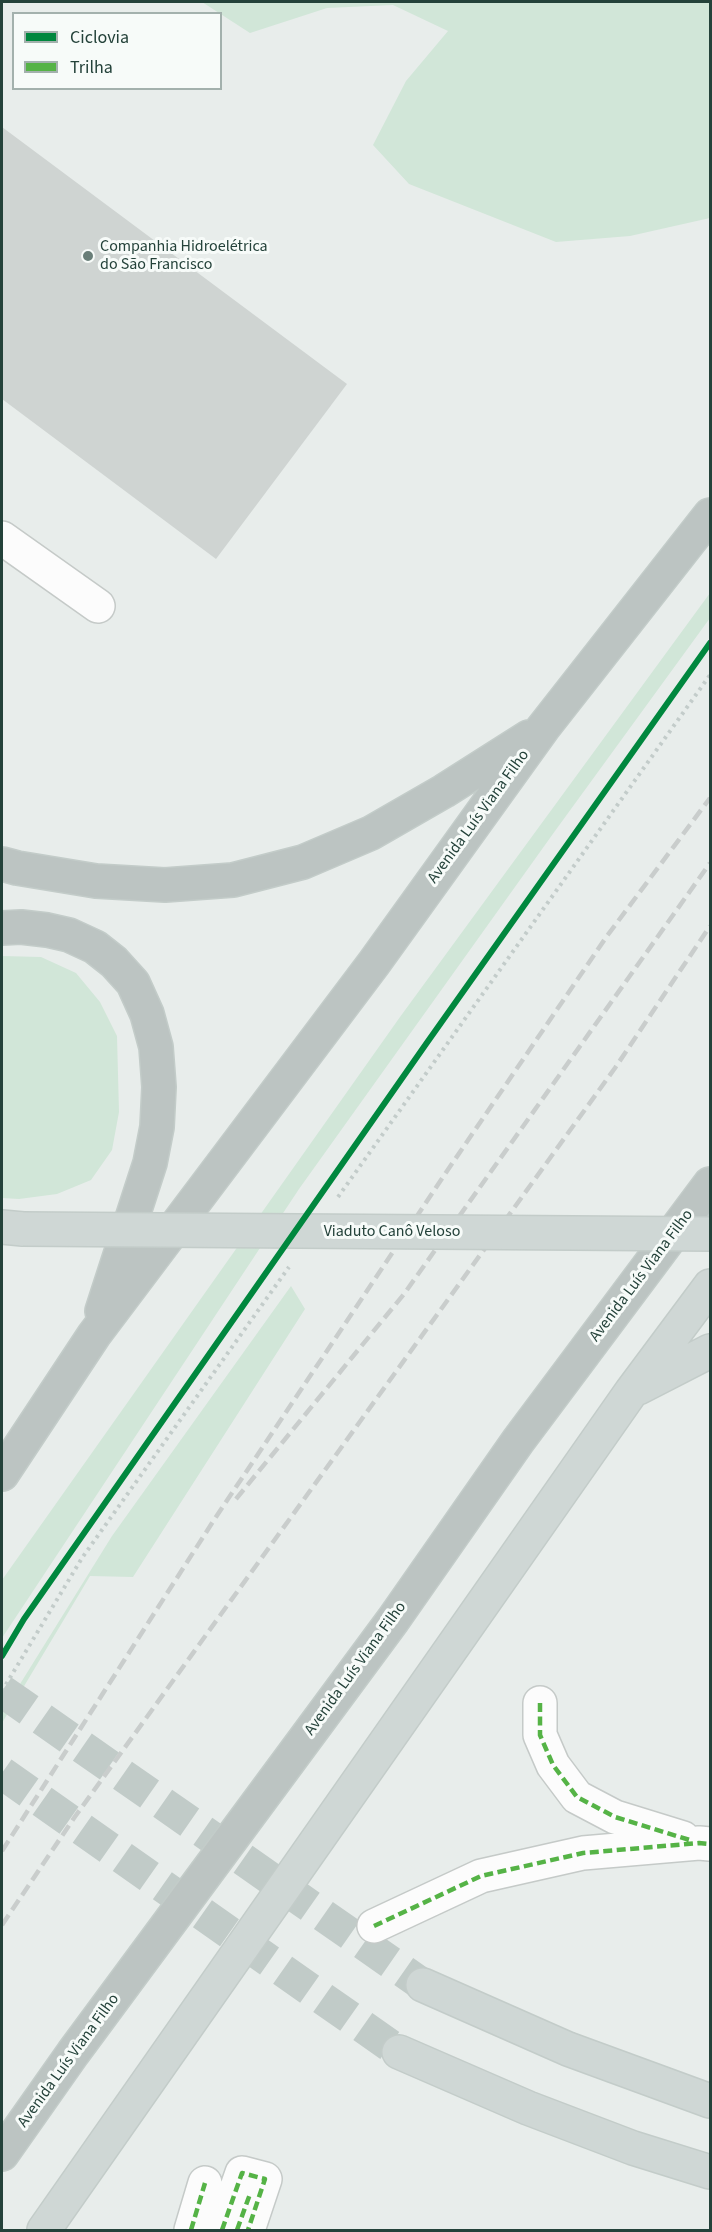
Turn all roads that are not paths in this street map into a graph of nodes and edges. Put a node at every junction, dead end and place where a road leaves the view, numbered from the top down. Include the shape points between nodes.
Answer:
1 (711, 515) edge
2 (2, 538) edge
3 (98, 606) dead end
4 (543, 728) junction
5 (2, 864) edge
6 (2, 928) edge
7 (711, 1184) edge
8 (12, 1228) edge
9 (711, 1234) edge
10 (711, 1286) edge
11 (94, 1335) junction
12 (711, 1351) edge
13 (631, 1392) junction
14 (2, 1474) edge
15 (540, 1703) dead end
16 (705, 1843) edge
17 (374, 1926) dead end
18 (423, 1985) tunnel mouth
19 (399, 2052) tunnel mouth
20 (711, 2101) edge
21 (2, 2154) edge
22 (711, 2172) edge
23 (205, 2183) dead end
24 (250, 2194) dead end
25 (44, 2230) edge
26 (191, 2230) edge
27 (222, 2230) edge
28 (237, 2230) edge
29 (248, 2230) edge

1 - 4 highway, Avenida Luís Viana Filho
2 - 3 street
4 - 5 highway via 371,833 293,865 233,880 165,885 96,881
4 - 11 highway, Avenida Luís Viana Filho via 374,963
6 - 11 highway via 69,935 95,947 133,983 156,1047 157,1127 150,1163
7 - 21 highway, Avenida Luís Viana Filho via 518,1441 393,1620
8 - 9 main road, Viaduto Canô Veloso, bridge
10 - 13 main road
11 - 14 highway, Avenida Luís Viana Filho
12 - 13 main road
13 - 25 main road
15 - 16 street via 540,1735 553,1765 577,1797 615,1817
16 - 17 street via 583,1853 481,1876
18 - 20 main road via 568,2049
19 - 22 main road via 528,2108
23 - 26 street
24 - 28 street
27 - 29 street via 242,2173 265,2179

